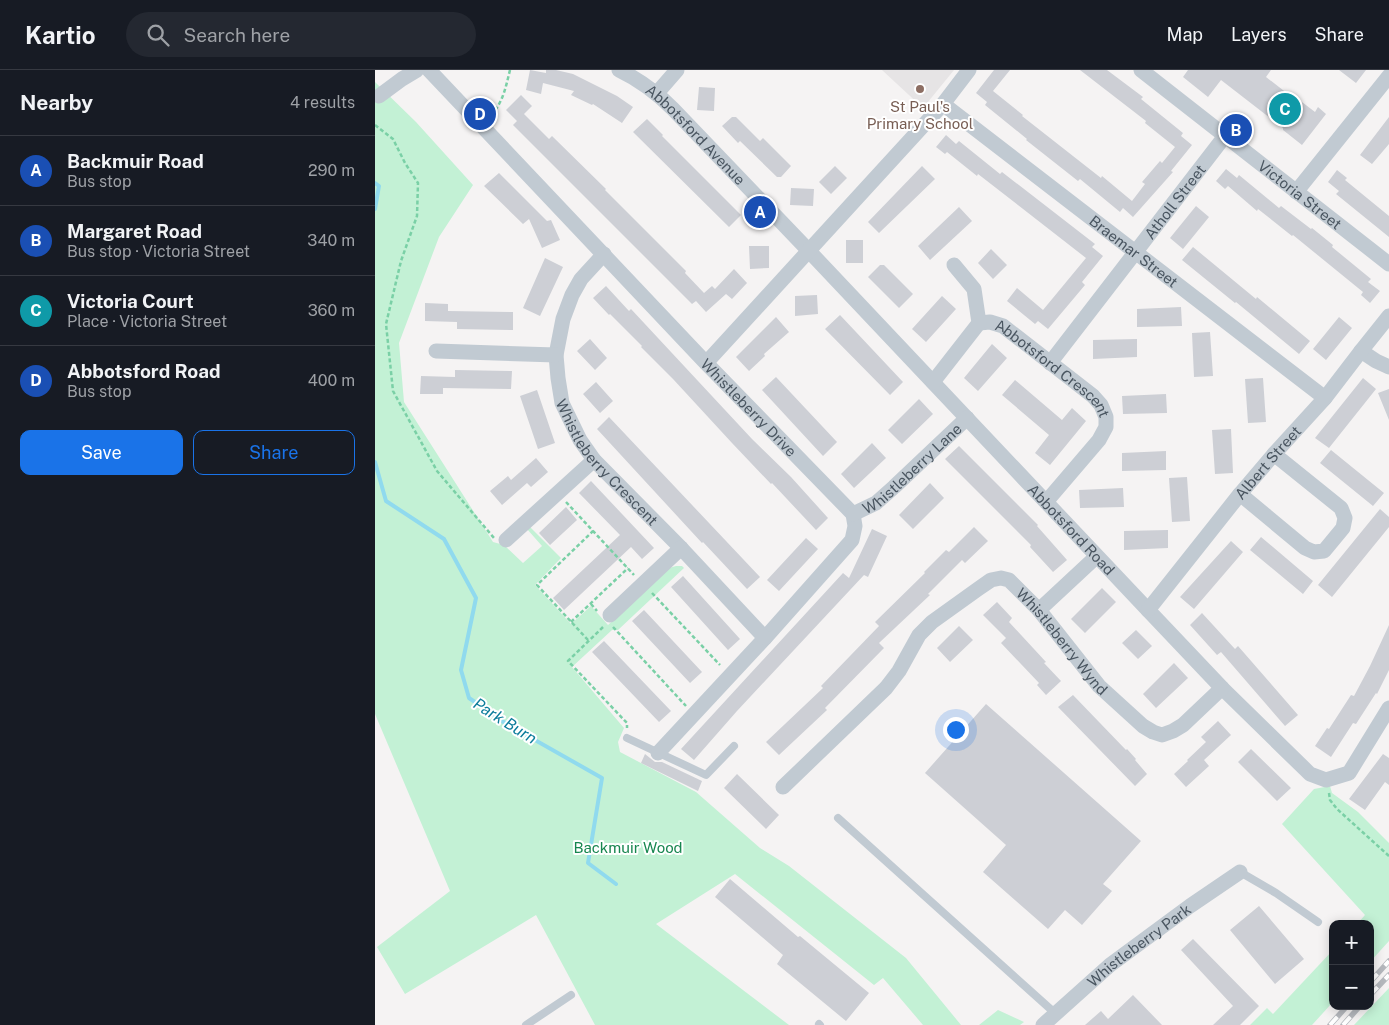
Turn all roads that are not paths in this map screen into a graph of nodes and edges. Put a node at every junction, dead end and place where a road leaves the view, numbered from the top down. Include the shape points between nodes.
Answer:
1 (417, 70) edge
2 (429, 70) edge
3 (619, 70) edge
4 (677, 70) edge
5 (963, 72) edge
6 (1151, 73) edge
7 (1389, 76) edge
8 (657, 93) junction
9 (379, 96) dead end
10 (943, 104) junction
11 (1225, 136) junction
12 (1296, 192) junction
13 (809, 251) junction
14 (1136, 253) junction
15 (603, 254) junction
16 (1389, 264) edge
17 (954, 265) dead end
18 (1389, 316) edge
19 (979, 323) junction
20 (436, 351) dead end
21 (1361, 351) junction
22 (556, 355) junction
23 (706, 363) junction
24 (1050, 363) junction
25 (1389, 367) edge
26 (933, 382) junction
27 (1325, 398) junction
28 (967, 418) junction
29 (1274, 454) junction
30 (594, 460) junction
31 (1240, 494) junction
32 (1046, 502) junction
33 (853, 514) junction
34 (506, 540) road end
35 (681, 548) junction
36 (1096, 556) junction
37 (1039, 610) junction
38 (1148, 610) junction
39 (606, 616) road end
40 (765, 638) junction
41 (1222, 688) junction
42 (1389, 708) edge
43 (627, 738) road end
44 (734, 746) dead end
45 (658, 753) junction
46 (783, 787) dead end
47 (837, 818) dead end
48 (1240, 872) joint
49 (1318, 922) dead end
50 (571, 995) dead end
51 (1056, 1014) junction
52 (526, 1025) edge
53 (1043, 1025) edge

1 - 9 street
2 - 15 street, Whistleberry Drive
3 - 8 street, Abbotsford Avenue
4 - 8 street
5 - 10 street
6 - 11 street, Victoria Street
7 - 12 street
8 - 13 street, Abbotsford Avenue
10 - 13 street
10 - 14 street, Braemar Street
11 - 12 street, Victoria Street
11 - 14 street, Atholl Street
12 - 16 street, Victoria Street
13 - 23 street
13 - 26 street, Abbotsford Road
14 - 24 street, Atholl Street
14 - 27 street, Braemar Street
15 - 22 street, Whistleberry Crescent via 572,295 563,319
15 - 23 street, Whistleberry Drive
17 - 19 street via 974,289
18 - 21 street, Albert Street
19 - 24 street, Abbotsford Crescent via 1003,326
19 - 26 street
20 - 22 street
21 - 25 street
21 - 27 street, Albert Street
22 - 30 street, Whistleberry Crescent via 563,403 580,440
23 - 33 street, Whistleberry Drive
24 - 32 street, Abbotsford Crescent via 1101,405 1106,427 1099,440
26 - 28 street, Abbotsford Road
27 - 29 street, Albert Street
28 - 32 street, Abbotsford Road
28 - 33 street, Whistleberry Lane via 894,488 876,503
29 - 31 street, Albert Street
29 - 31 street via 1341,508 1345,518 1343,528 1324,551 1314,552 1305,548
30 - 34 street
30 - 35 street, Whistleberry Crescent
31 - 38 street, Albert Street
32 - 36 street, Abbotsford Road
33 - 40 street via 852,540
35 - 39 street
35 - 40 street, Whistleberry Crescent
36 - 37 street
36 - 38 street, Abbotsford Road
37 - 41 street, Whistleberry Wynd via 1099,686 1153,732 1162,735 1183,725
37 - 46 street, Whistleberry Wynd via 1009,580 991,580 977,589 919,635 886,688
38 - 41 street, Abbotsford Road
40 - 45 street
41 - 42 street, Abbotsford Road via 1310,774 1327,780 1349,773
43 - 45 lane
44 - 45 lane via 706,775
47 - 51 lane
48 - 49 lane
48 - 51 street, Whistleberry Park via 1110,965
50 - 52 lane
51 - 53 street, Whistleberry Park

